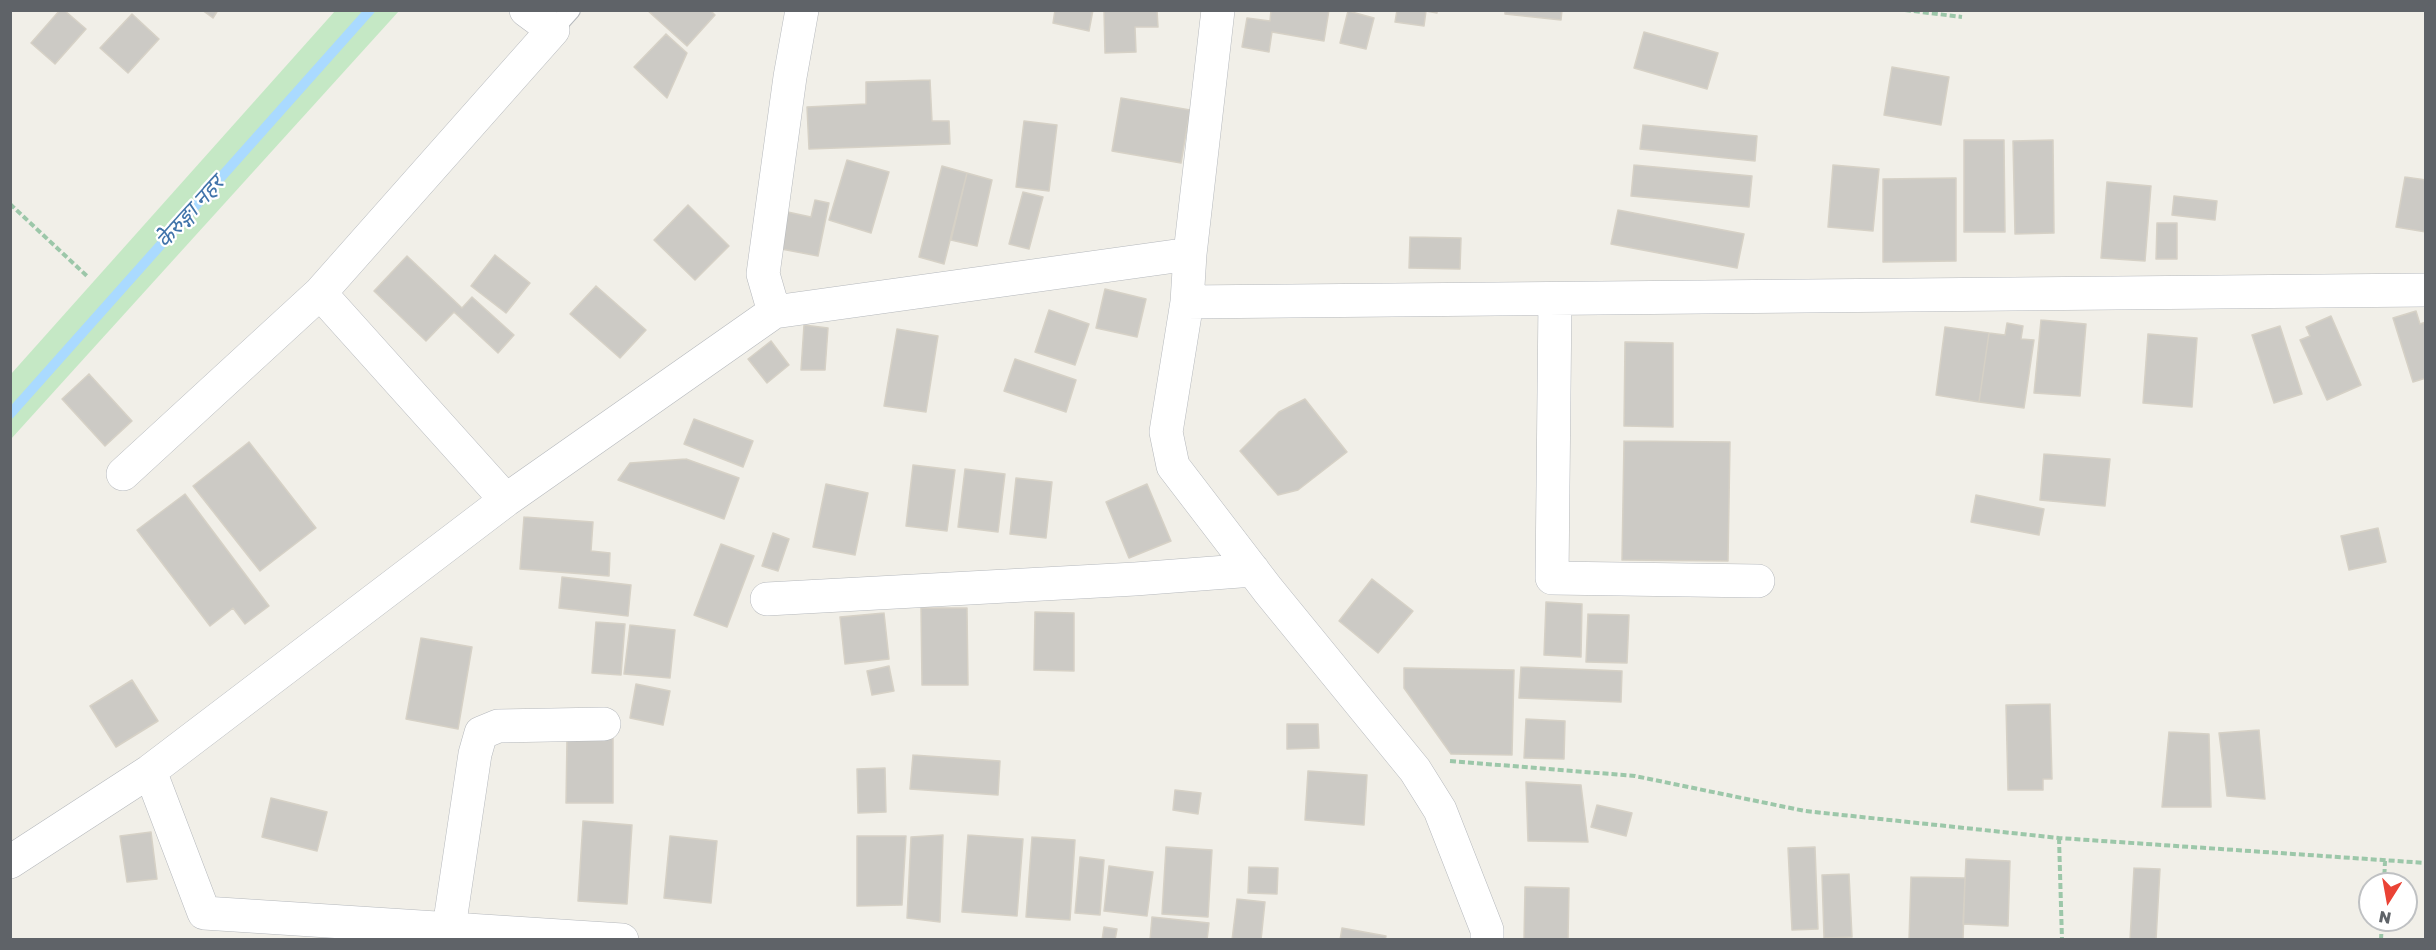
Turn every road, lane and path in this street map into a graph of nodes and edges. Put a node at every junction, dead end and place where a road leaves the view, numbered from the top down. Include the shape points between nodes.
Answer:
1 (526, 10) edge
2 (802, 10) edge
3 (1218, 10) edge
4 (1905, 10) edge
5 (1962, 17) dead end
6 (562, 20) edge
7 (10, 204) edge
8 (1190, 254) junction
9 (88, 277) dead end
10 (2426, 290) edge
11 (320, 293) junction
12 (1555, 299) junction
13 (1187, 302) junction
14 (774, 312) junction
15 (123, 474) dead end
16 (506, 500) junction
17 (1252, 570) junction
18 (1758, 581) dead end
19 (767, 599) dead end
20 (604, 724) dead end
21 (1415, 770) junction
22 (150, 771) junction
23 (2060, 838) junction
24 (2385, 861) junction
25 (10, 862) edge
26 (2426, 863) edge
27 (2385, 872) edge
28 (449, 928) junction
29 (622, 939) edge
30 (1487, 939) edge
31 (2062, 939) edge

1 - 6 street
2 - 14 street via 763,274
3 - 8 street
4 - 5 path
6 - 11 street
7 - 9 path
8 - 13 street
8 - 14 street
10 - 12 street
11 - 15 street
11 - 16 street
12 - 13 street
12 - 18 street via 1552,578
13 - 17 street via 1166,432 1173,466
14 - 16 street
16 - 22 street
17 - 19 street
17 - 21 street
20 - 28 street via 498,726 481,733
21 - 23 path via 1438,759 1635,776 1805,811
21 - 30 street via 1440,810
22 - 25 street
22 - 28 street via 204,913
23 - 24 path
23 - 31 path
24 - 26 path
24 - 27 path
28 - 29 street

